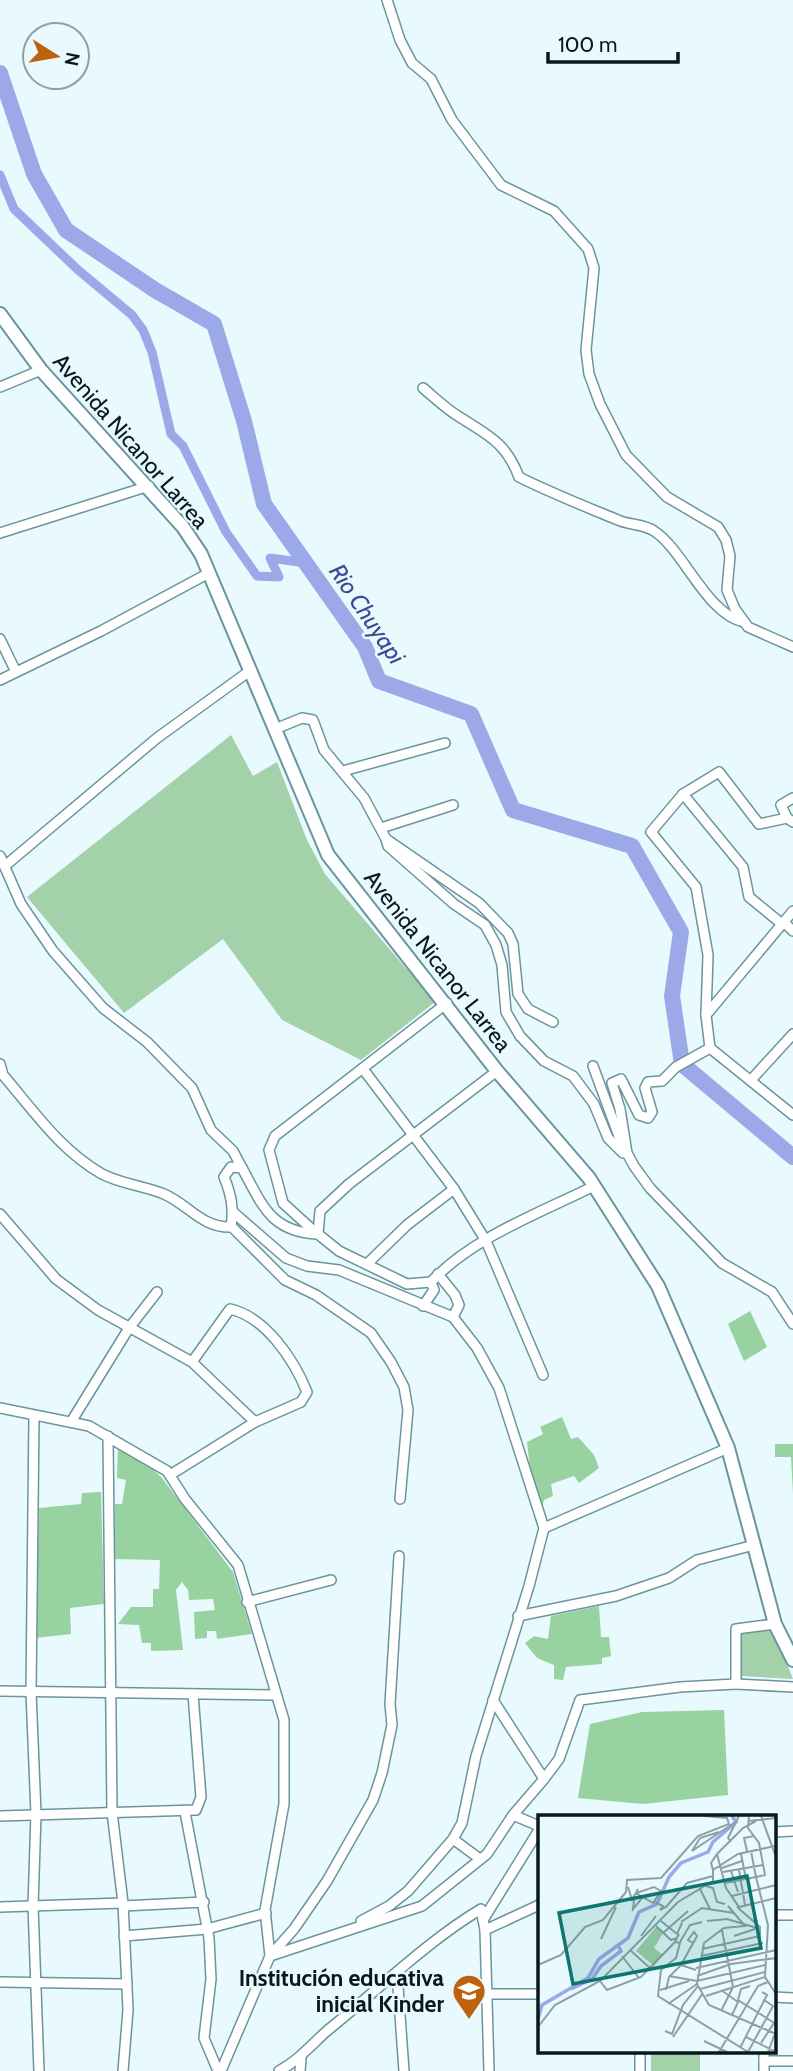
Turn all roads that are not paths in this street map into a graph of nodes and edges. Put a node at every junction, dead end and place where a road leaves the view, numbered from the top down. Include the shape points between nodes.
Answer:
1 (387, 0) edge
2 (0, 314) edge
3 (41, 370) junction
4 (0, 387) edge
5 (422, 388) dead end
6 (149, 486) junction
7 (0, 533) edge
8 (209, 573) junction
9 (744, 622) junction
10 (0, 639) edge
11 (793, 647) edge
12 (251, 670) junction
13 (16, 672) junction
14 (0, 680) edge
15 (275, 729) junction
16 (445, 743) dead end
17 (343, 771) junction
18 (683, 794) junction
19 (793, 798) edge
20 (453, 805) dead end
21 (790, 820) edge
22 (381, 828) junction
23 (386, 839) junction
24 (0, 856) edge
25 (6, 865) junction
26 (793, 911) edge
27 (783, 923) junction
28 (793, 931) edge
29 (446, 1003) junction
30 (706, 1015) junction
31 (553, 1022) dead end
32 (793, 1034) edge
33 (710, 1048) junction
34 (0, 1065) edge
35 (593, 1066) dead end
36 (363, 1069) junction
37 (498, 1071) junction
38 (751, 1080) junction
39 (793, 1115) edge
40 (415, 1135) junction
41 (627, 1153) junction
42 (242, 1168) junction
43 (594, 1186) junction
44 (454, 1189) junction
45 (233, 1212) junction
46 (0, 1214) edge
47 (231, 1226) junction
48 (318, 1234) junction
49 (486, 1241) junction
50 (368, 1263) junction
51 (434, 1278) junction
52 (158, 1292) dead end
53 (423, 1306) junction
54 (453, 1317) junction
55 (793, 1324) edge
56 (129, 1328) junction
57 (192, 1362) junction
58 (543, 1375) dead end
59 (0, 1408) edge
60 (34, 1416) junction
61 (71, 1422) junction
62 (255, 1422) junction
63 (108, 1436) junction
64 (728, 1448) junction
65 (170, 1475) junction
66 (400, 1499) dead end
67 (544, 1528) junction
68 (754, 1545) junction
69 (399, 1556) dead end
70 (331, 1580) dead end
71 (247, 1602) junction
72 (518, 1615) junction
73 (775, 1624) junction
74 (793, 1660) edge
75 (736, 1684) junction
76 (793, 1687) edge
77 (0, 1691) edge
78 (31, 1692) junction
79 (111, 1692) junction
80 (193, 1694) junction
81 (276, 1695) junction
82 (493, 1700) junction
83 (544, 1779) junction
84 (112, 1812) junction
85 (185, 1812) junction
86 (36, 1814) junction
87 (513, 1815) junction
88 (0, 1816) edge
89 (538, 1828) edge
90 (538, 1830) edge
91 (453, 1839) junction
92 (480, 1859) junction
93 (204, 1902) junction
94 (123, 1905) junction
95 (538, 1905) edge
96 (33, 1906) junction
97 (0, 1907) edge
98 (266, 1913) junction
99 (208, 1928) junction
100 (484, 1930) junction
101 (331, 1936) junction
102 (124, 1937) junction
103 (270, 1956) junction
104 (397, 1973) junction
105 (0, 1982) edge
106 (33, 1982) junction
107 (127, 1984) junction
108 (486, 1994) junction
109 (538, 1994) edge
110 (300, 2059) junction
111 (764, 2061) edge
112 (793, 2061) edge
113 (40, 2071) edge
114 (123, 2071) edge
115 (219, 2071) edge
116 (279, 2071) edge
117 (300, 2071) edge
118 (404, 2071) edge
119 (489, 2071) edge

1 - 9 street via 412,63 431,79 452,120 501,185 554,211 588,249 594,268 586,351 600,404 626,455 652,485 718,527 730,556 727,590
2 - 3 main road, Avenida Nicanor Larrea
3 - 4 street
3 - 6 main road, Avenida Nicanor Larrea
5 - 9 street via 489,434 511,456 519,477 550,494 654,531 709,598
6 - 7 street
6 - 8 main road, Avenida Nicanor Larrea via 184,527
8 - 12 main road, Avenida Nicanor Larrea
8 - 13 street
9 - 11 street
10 - 13 street
12 - 15 main road, Avenida Nicanor Larrea
12 - 25 street via 157,738
13 - 14 street
15 - 17 street via 302,718 313,720 324,750
15 - 29 main road, Avenida Nicanor Larrea via 328,855
16 - 17 street
17 - 22 street
18 - 21 street via 719,772 759,824
18 - 27 street via 743,867 749,897
18 - 30 street via 651,832 696,887 708,955
19 - 21 street via 781,805
20 - 22 street
22 - 23 street
23 - 31 street via 489,911 513,944 518,994 528,1009
23 - 41 street via 388,846 454,904 485,925 502,965 506,1012 520,1037 544,1061 573,1076 594,1104 608,1138
24 - 25 street
25 - 42 street via 21,904 53,951 103,1008 147,1042 192,1088 211,1130 233,1151
26 - 27 street
27 - 28 street
27 - 30 street
29 - 36 street
29 - 37 main road, Avenida Nicanor Larrea
30 - 33 street
32 - 38 street
33 - 38 street
33 - 41 street via 662,1081 648,1082 645,1088 652,1112 648,1118 639,1115 621,1079 612,1083
34 - 47 street via 3,1075 72,1153 104,1175 167,1195 207,1223
35 - 41 street
36 - 40 street
36 - 48 street via 275,1136 269,1150 283,1203
37 - 40 street
37 - 43 main road, Avenida Nicanor Larrea
38 - 39 street
40 - 44 street
40 - 48 street via 320,1211
41 - 55 street via 659,1196 722,1263 772,1292
42 - 45 street via 231,1167 224,1177
42 - 48 street via 278,1224 299,1233
43 - 49 street
43 - 64 main road, Avenida Nicanor Larrea via 658,1286
44 - 49 street
44 - 50 street
45 - 47 street
45 - 53 street via 286,1258 339,1270
46 - 56 street via 56,1279
47 - 66 street via 285,1280 371,1333 391,1362 404,1387 408,1410
48 - 50 street via 339,1251
49 - 51 street
49 - 58 street
50 - 51 street via 407,1284
51 - 53 street via 434,1290
51 - 54 street via 455,1295 459,1306
52 - 56 street
53 - 54 street
54 - 67 street via 499,1388
56 - 57 street
56 - 61 street
57 - 62 street
57 - 62 street via 230,1309 260,1325 291,1359 307,1392 301,1402
59 - 60 street
60 - 61 street
60 - 78 street
61 - 63 street
62 - 65 street
63 - 65 street
63 - 79 street
64 - 67 street
64 - 68 main road, Avenida Nicanor Larrea
65 - 71 street via 238,1565
67 - 72 street
68 - 72 street via 697,1560 668,1578 616,1596
68 - 73 main road, Avenida Nicanor Larrea
69 - 103 street via 392,1725 382,1773 366,1813 327,1881
70 - 71 street
71 - 81 street
72 - 82 street
73 - 74 main road, Avenida Nicanor Larrea
73 - 75 street via 736,1629
75 - 76 street
75 - 83 street via 580,1700 559,1759
77 - 78 street
78 - 79 street
78 - 86 street
79 - 80 street
79 - 84 street
80 - 81 street
80 - 85 street via 201,1797 197,1810
81 - 98 street via 286,1741 286,1787
82 - 83 street
82 - 91 street via 462,1823
83 - 87 street
84 - 85 street
84 - 86 street
84 - 94 street
85 - 93 street
86 - 88 street
86 - 96 street
87 - 89 street
87 - 92 street
90 - 100 street
91 - 92 street
91 - 101 street via 402,1896
92 - 101 street via 422,1906
93 - 94 street
93 - 99 street
94 - 96 street
94 - 102 street
95 - 100 street
96 - 97 street
96 - 106 street
98 - 99 street
98 - 103 street
99 - 102 street
99 - 115 street via 211,1979 204,2039
100 - 104 street via 481,1909
100 - 108 street
101 - 103 street
102 - 107 street
103 - 115 street
104 - 110 street
104 - 118 street
105 - 106 street
106 - 107 street
106 - 113 street
107 - 114 street
108 - 109 street
108 - 119 street
110 - 116 street
110 - 117 street
111 - 112 street

